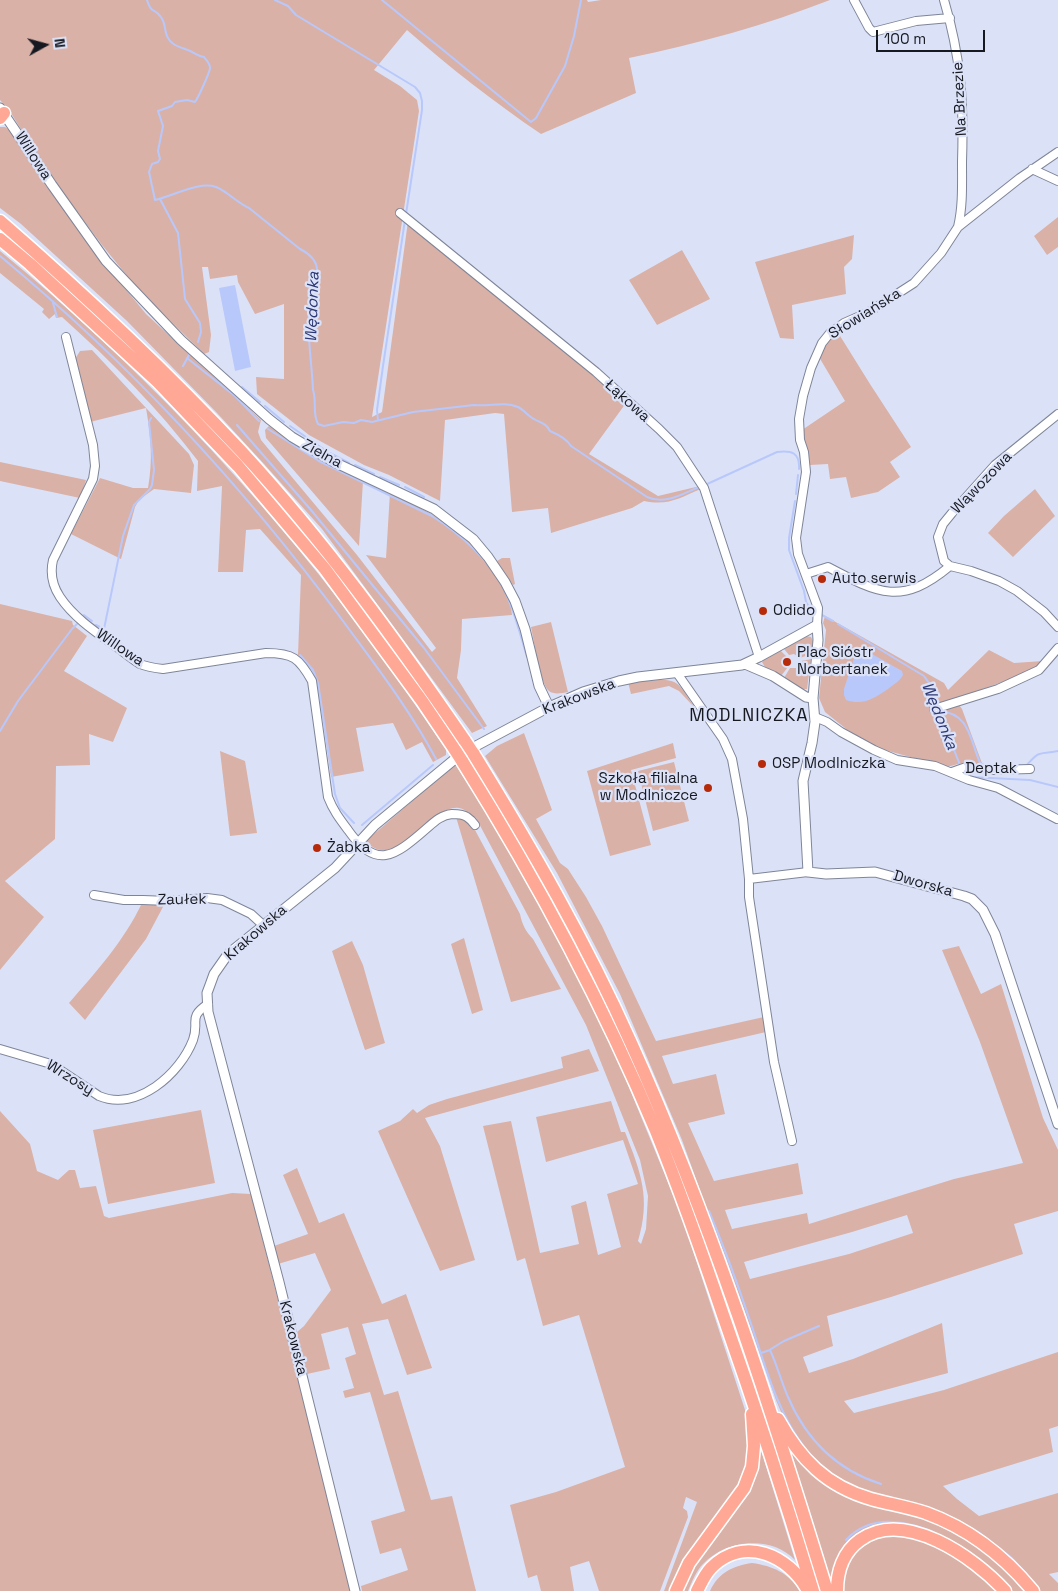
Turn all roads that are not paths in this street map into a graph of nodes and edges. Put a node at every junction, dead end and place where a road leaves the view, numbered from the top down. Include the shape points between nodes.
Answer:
1 (854, 0) edge
2 (944, 0) edge
3 (950, 18) junction
4 (1, 113) edge
5 (1058, 152) edge
6 (1032, 169) junction
7 (1058, 180) edge
8 (962, 200) junction
9 (65, 204) joint
10 (982, 208) junction
11 (400, 213) dead end
12 (0, 222) edge
13 (958, 227) junction
14 (0, 239) edge
15 (66, 337) dead end
16 (1058, 414) edge
17 (950, 566) junction
18 (806, 574) junction
19 (817, 625) junction
20 (1058, 627) edge
21 (1058, 648) edge
22 (759, 657) junction
23 (745, 664) junction
24 (677, 673) junction
25 (813, 698) junction
26 (549, 707) junction
27 (934, 709) dead end
28 (815, 717) junction
29 (1030, 769) dead end
30 (952, 772) junction
31 (1057, 819) edge
32 (475, 825) dead end
33 (357, 843) junction
34 (808, 872) junction
35 (749, 879) junction
36 (94, 895) dead end
37 (263, 925) junction
38 (208, 1004) junction
39 (213, 1029) junction
40 (196, 1032) junction
41 (0, 1049) edge
42 (1058, 1124) edge
43 (792, 1141) dead end
44 (749, 1390) junction
45 (763, 1390) junction
46 (355, 1591) edge
47 (676, 1591) edge
48 (697, 1591) edge
49 (808, 1591) edge
50 (814, 1591) edge
51 (827, 1591) edge
52 (836, 1591) edge
53 (1004, 1591) edge
54 (1033, 1591) edge

1 - 3 street via 873,32 916,21
2 - 3 street, Na Brzezie
3 - 8 street, Na Brzezie via 961,77
4 - 9 street, Willowa
5 - 6 street, Słowiańska
6 - 7 street
6 - 10 street, Słowiańska
8 - 10 street via 970,210
8 - 13 street, Na Brzezie
9 - 26 street, Zielna via 106,261 140,299 269,419 334,462 434,509 473,539 515,601 539,686
10 - 13 street, Słowiańska
11 - 22 street, Łąkowa via 596,372 676,447 704,488
12 - 45 highway, bridge via 157,365 242,453 368,604 473,753 546,875 630,1042 698,1205
13 - 18 street, Słowiańska via 914,283 830,333 817,353 799,419 806,472 796,538
14 - 44 highway via 158,382 238,466 325,569 422,701 458,756 496,815 553,916 623,1057 681,1196
15 - 33 street, Willowa via 96,466 93,479 53,560 50,571 59,596 92,629 140,664 150,667 181,667 266,653 293,657 312,681 328,797 334,813
16 - 17 street, Wąwozowa via 995,465 943,524 938,542 944,560
17 - 18 street via 925,584 896,593 858,583 828,567
17 - 20 street via 1005,584 1044,612
18 - 19 street, Słowiańska via 818,608
19 - 22 street
19 - 25 street
21 - 27 street via 1039,670 998,688
22 - 23 street
23 - 24 street, Krakowska
23 - 25 street
24 - 26 street, Krakowska via 619,681
24 - 35 street via 729,749 743,820
25 - 28 street
26 - 33 street, Krakowska via 452,760
28 - 30 street via 897,760
28 - 34 street via 803,781
29 - 30 street, Deptak via 966,767
30 - 31 street via 998,788
32 - 33 street via 466,816 445,815 397,852 383,856
33 - 37 street, Krakowska via 335,868
34 - 35 street
34 - 42 street, Dworska via 884,873 972,899 984,910 999,944
35 - 43 street via 774,1062
36 - 37 street, Zaułek via 124,900 222,900 251,914
37 - 38 street, Krakowska via 220,964 210,985
38 - 39 street, Krakowska
38 - 40 street, Wrzosy via 196,1015
39 - 40 street
39 - 46 street, Krakowska
40 - 41 street, Wrzosy via 170,1076 137,1096 119,1100 99,1096 51,1064
44 - 47 highway via 754,1446 749,1477 689,1563
44 - 50 highway
45 - 51 highway
45 - 54 highway via 802,1457 834,1484 856,1494 926,1513 971,1534 1005,1560
48 - 49 highway via 710,1569 719,1562 736,1554 757,1552 782,1560 799,1576
52 - 53 highway via 841,1566 852,1546 873,1533 890,1529 908,1531 943,1545 981,1568

